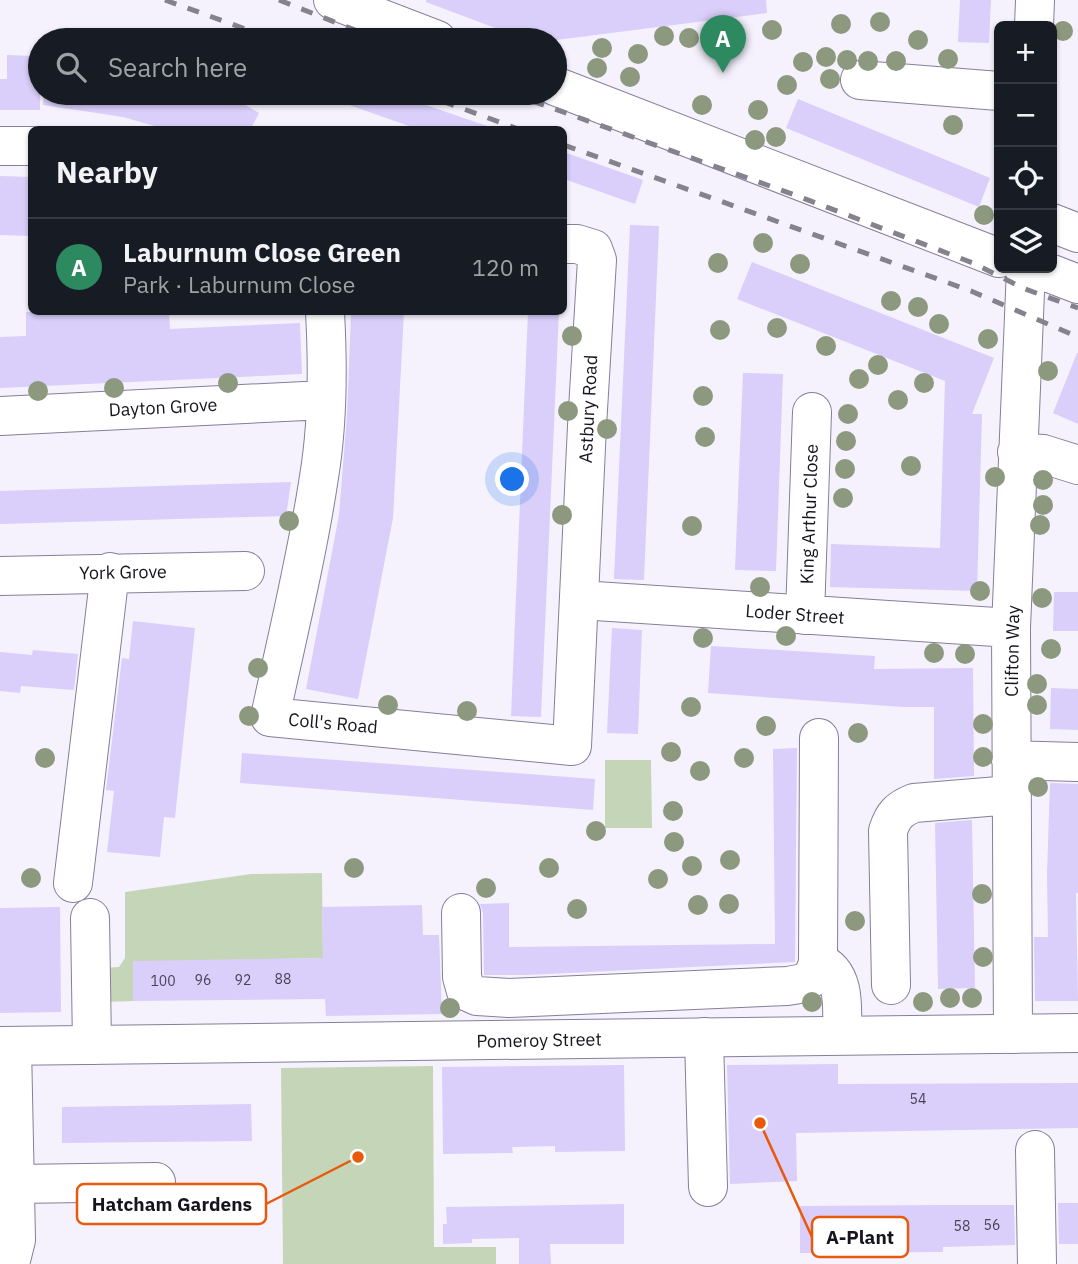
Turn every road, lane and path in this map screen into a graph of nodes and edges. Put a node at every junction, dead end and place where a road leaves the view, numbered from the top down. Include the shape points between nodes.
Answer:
1 (333, 0) edge
2 (1035, 0) edge
3 (1034, 21) edge
4 (406, 28) edge
5 (860, 80) dead end
6 (567, 91) edge
7 (994, 91) edge
8 (0, 145) edge
9 (28, 146) edge
10 (1057, 225) edge
11 (1078, 233) edge
12 (567, 244) edge
13 (994, 256) edge
14 (1025, 273) edge
15 (1048, 273) edge
16 (1078, 284) edge
17 (325, 315) edge
18 (325, 400) junction
19 (812, 412) dead end
20 (0, 416) edge
21 (1017, 452) junction
22 (1078, 465) edge
23 (245, 571) dead end
24 (110, 572) junction
25 (0, 576) edge
26 (580, 600) junction
27 (805, 615) junction
28 (1011, 628) junction
29 (818, 738) dead end
30 (1078, 762) edge
31 (1011, 778) junction
32 (74, 883) dead end
33 (461, 913) dead end
34 (81, 943) dead end
35 (818, 962) junction
36 (891, 985) dead end
37 (509, 998) junction
38 (1078, 1033) edge
39 (1013, 1034) junction
40 (842, 1035) junction
41 (704, 1037) junction
42 (508, 1040) junction
43 (92, 1045) junction
44 (6, 1046) edge
45 (1035, 1150) dead end
46 (156, 1182) dead end
47 (15, 1184) junction
48 (708, 1187) dead end
49 (10, 1264) edge
50 (1037, 1264) edge

1 - 4 street
2 - 3 street
5 - 7 street
6 - 13 street
8 - 9 street
10 - 11 street
12 - 26 street, Astbury Road via 593,249 597,260
14 - 21 street, Clifton Way
15 - 16 street
17 - 18 street
18 - 20 street, Dayton Grove
18 - 26 street, Coll's Road via 318,486 270,717 572,746
19 - 27 street, King Arthur Close
21 - 22 street
21 - 28 street, Clifton Way
23 - 24 street, York Grove
24 - 25 street, York Grove
24 - 32 street
26 - 27 street, Loder Street
27 - 28 street, Loder Street
28 - 31 street, Clifton Way
29 - 35 street
30 - 31 street
31 - 36 street via 914,803 892,818 888,831
31 - 39 street, Clifton Way
33 - 37 street via 466,991
34 - 43 street
35 - 37 street via 815,975 787,986
35 - 40 street via 828,966 837,980
37 - 42 street
38 - 39 street, Pomeroy Street
39 - 40 street, Pomeroy Street
40 - 41 street, Pomeroy Street
41 - 42 street, Pomeroy Street
41 - 48 street
42 - 43 street, Pomeroy Street
43 - 44 street, Pomeroy Street
44 - 47 street
45 - 50 street
46 - 47 street
47 - 49 street via 16,1240

